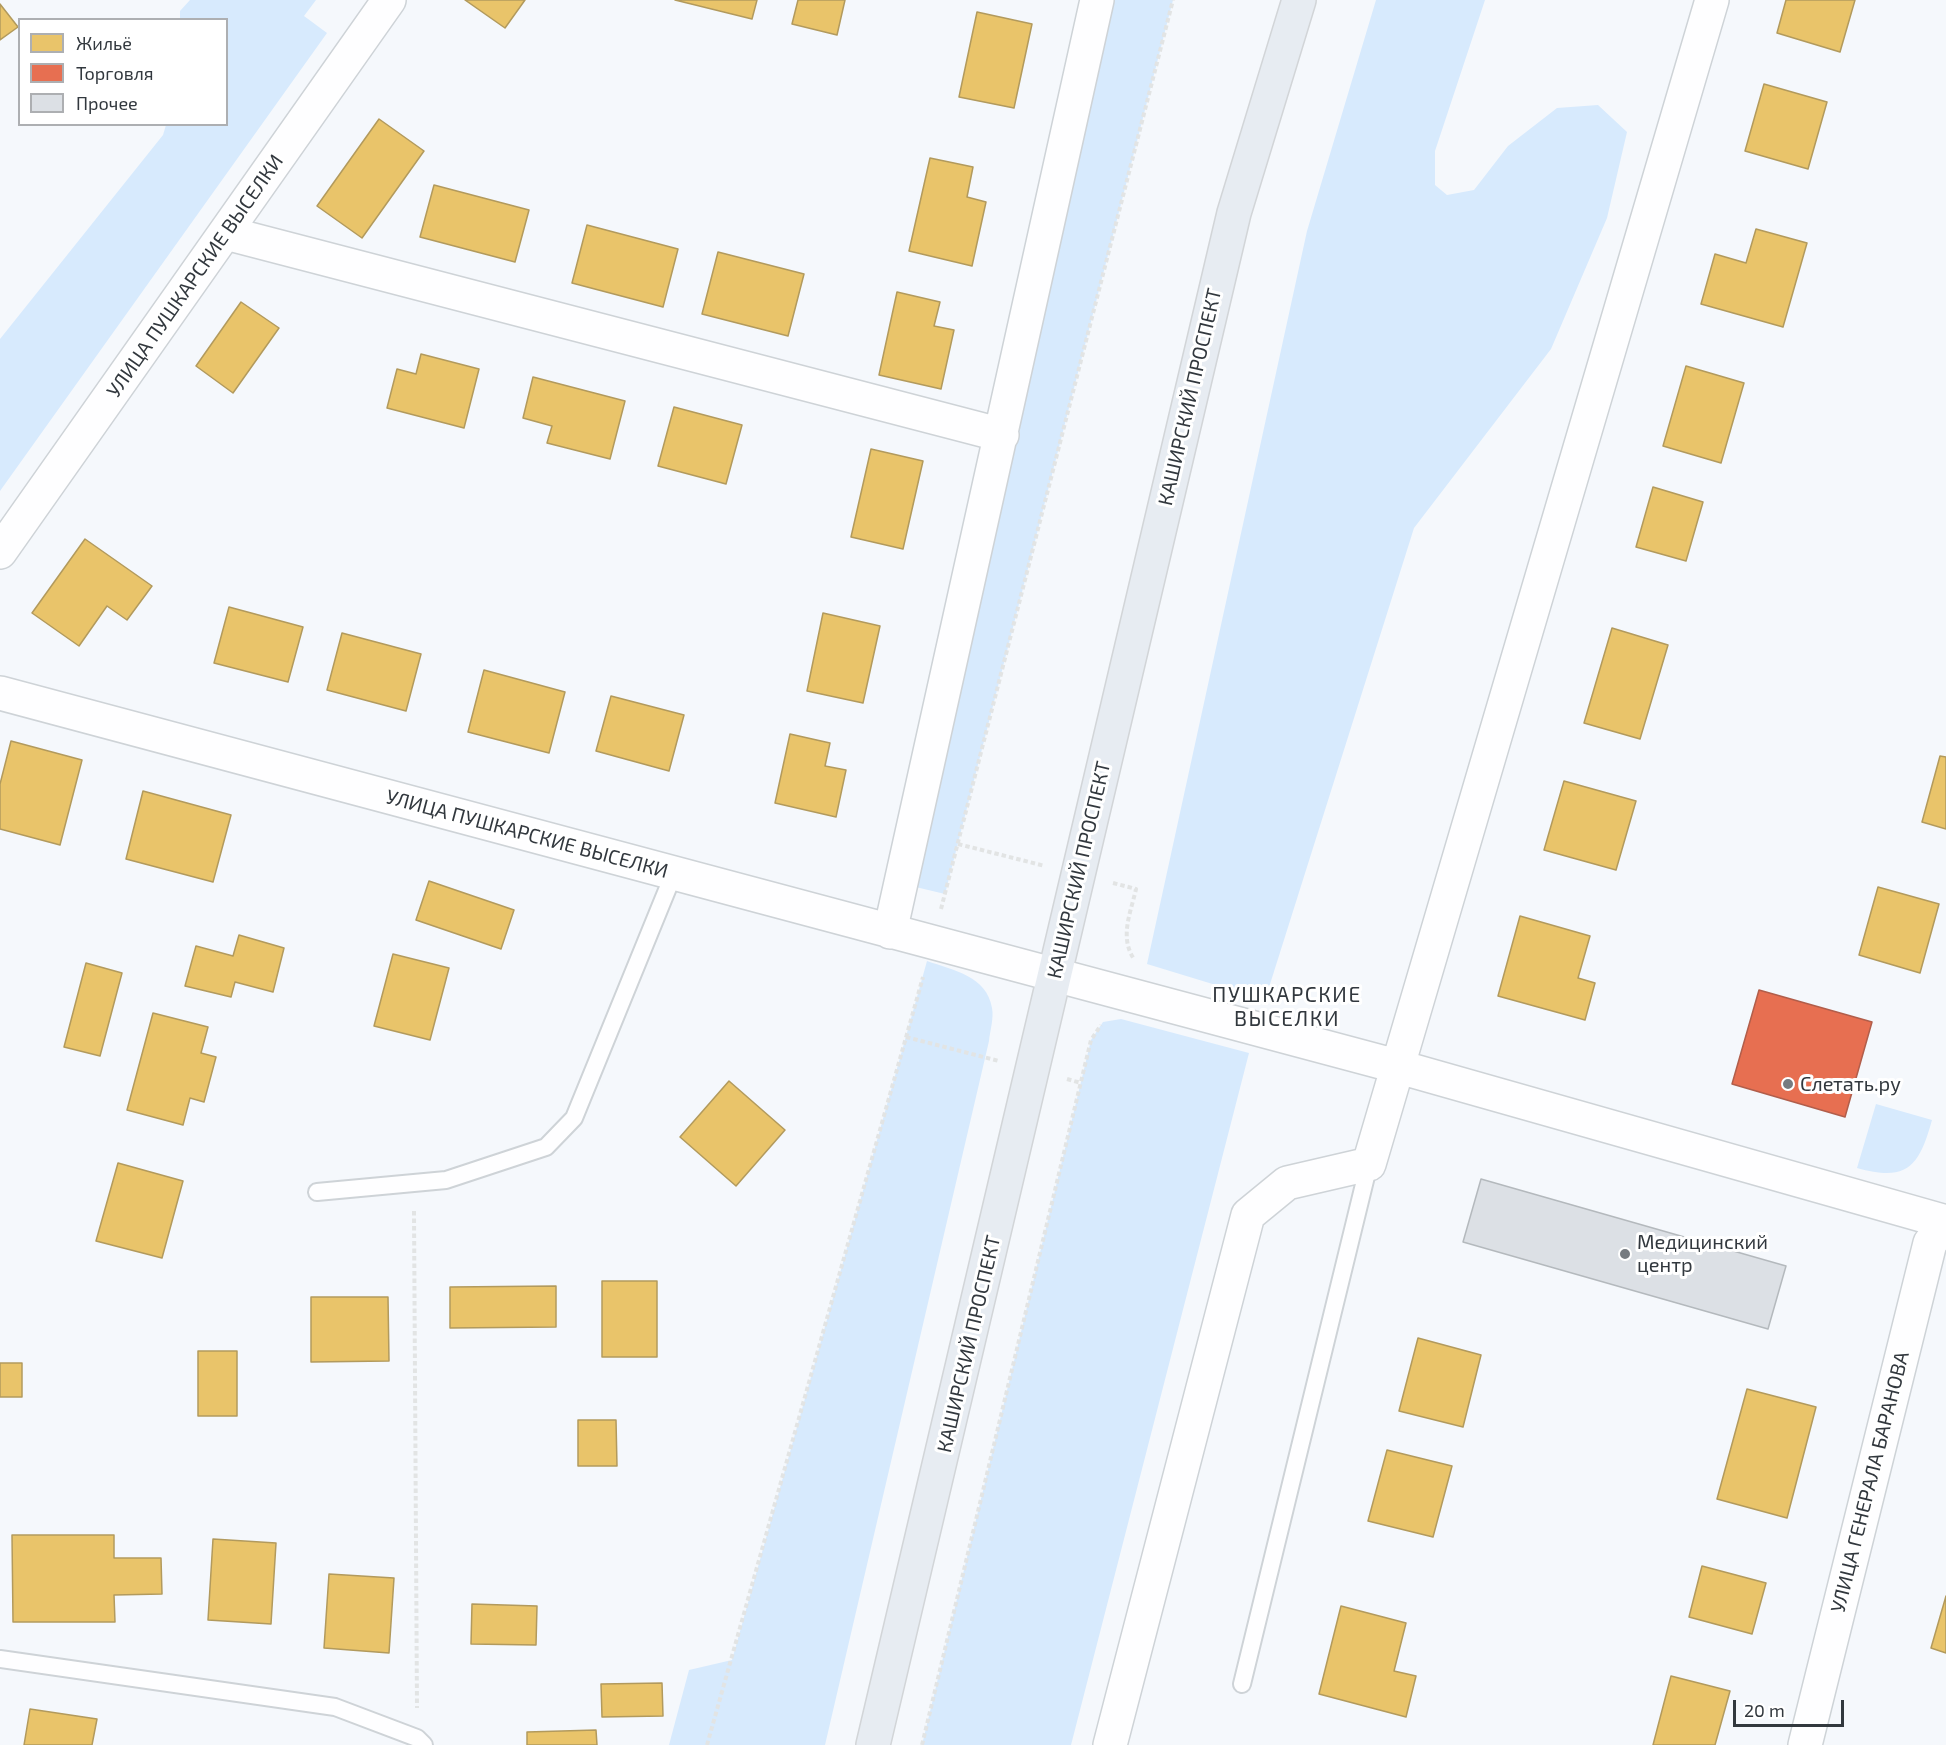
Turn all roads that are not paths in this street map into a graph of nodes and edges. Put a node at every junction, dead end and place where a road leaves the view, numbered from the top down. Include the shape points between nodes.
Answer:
1 (389, 0) edge
2 (1097, 0) edge
3 (1299, 0) edge
4 (1712, 0) edge
5 (226, 233) junction
6 (1002, 435) junction
7 (0, 552) edge
8 (0, 693) edge
9 (674, 873) junction
10 (890, 932) junction
11 (1054, 975) junction
12 (1396, 1066) junction
13 (1369, 1164) junction
14 (317, 1192) dead end
15 (1946, 1223) edge
16 (0, 1659) edge
17 (1242, 1684) dead end
18 (421, 1742) edge
19 (873, 1745) edge
20 (1110, 1745) edge
21 (1805, 1745) edge

1 - 5 street, УЛИЦА ПУШКАРСКИЕ ВЫСЕЛКИ
2 - 6 street
3 - 11 main road, КАШИРСКИЙ ПРОСПЕКТ via 1234,213
4 - 12 street
5 - 6 street
5 - 7 street, УЛИЦА ПУШКАРСКИЕ ВЫСЕЛКИ
6 - 10 street
8 - 9 street, УЛИЦА ПУШКАРСКИЕ ВЫСЕЛКИ
9 - 10 street, УЛИЦА ПУШКАРСКИЕ ВЫСЕЛКИ
9 - 14 lane via 574,1118 546,1147 446,1180
10 - 11 street, УЛИЦА ПУШКАРСКИЕ ВЫСЕЛКИ
11 - 12 street, УЛИЦА ПУШКАРСКИЕ ВЫСЕЛКИ
11 - 19 main road, КАШИРСКИЙ ПРОСПЕКТ
12 - 13 street
12 - 15 street, УЛИЦА ПУШКАРСКИЕ ВЫСЕЛКИ
13 - 17 lane
13 - 20 street via 1287,1183 1248,1215
15 - 21 street, УЛИЦА ГЕНЕРАЛА БАРАНОВА via 1930,1243
16 - 18 lane via 335,1707

